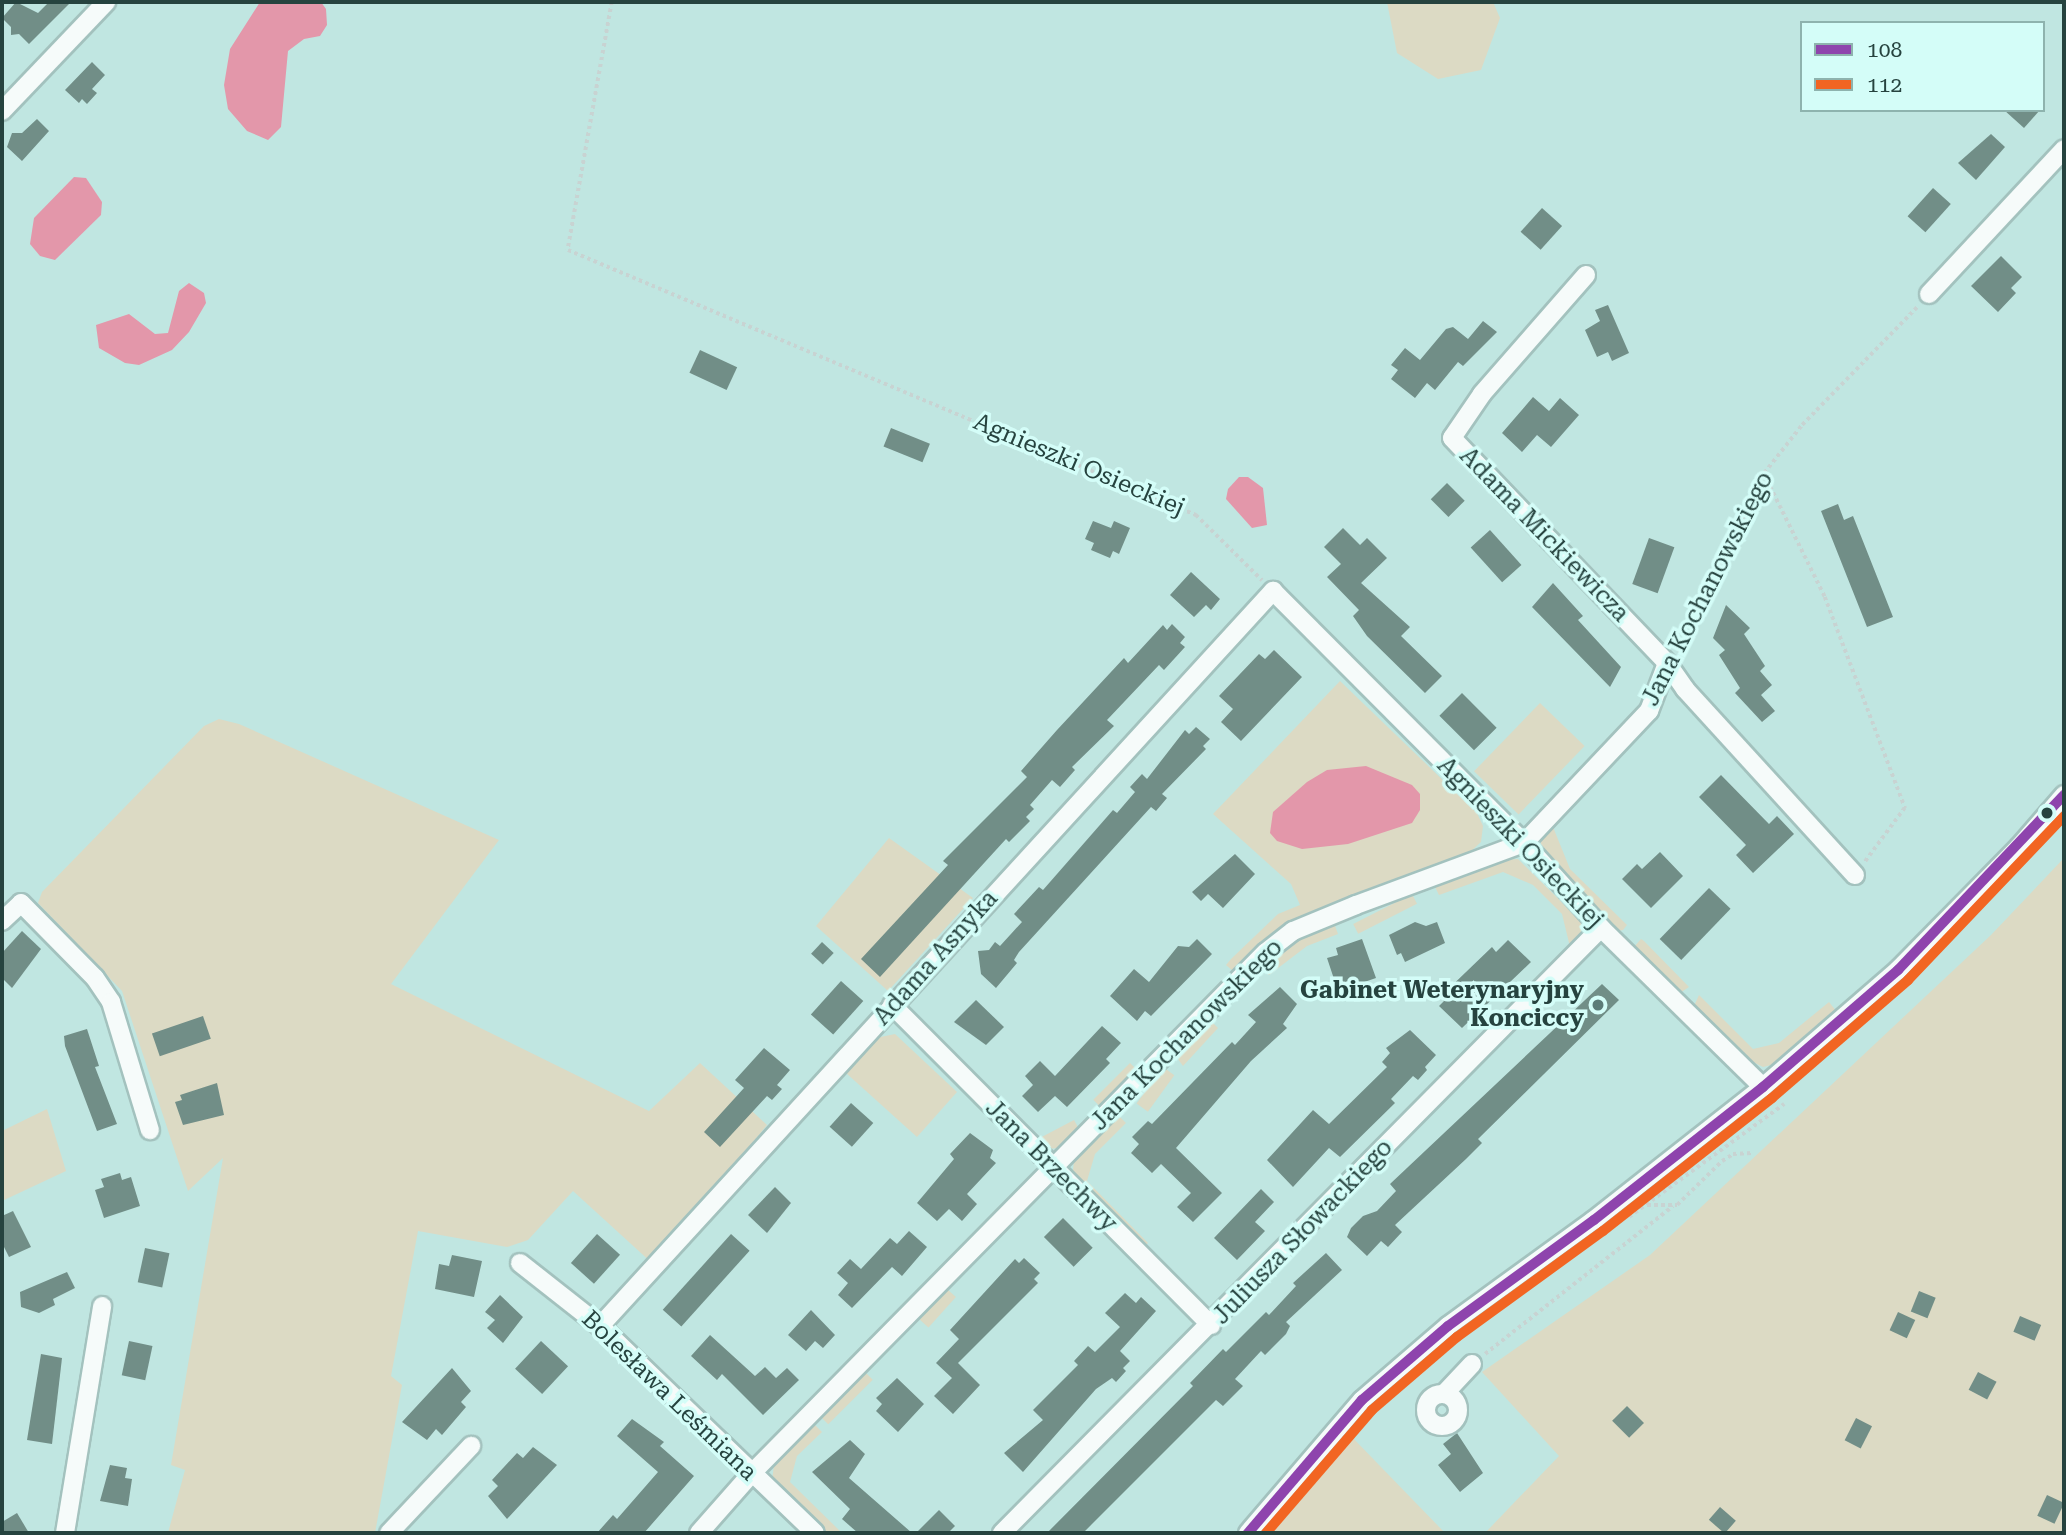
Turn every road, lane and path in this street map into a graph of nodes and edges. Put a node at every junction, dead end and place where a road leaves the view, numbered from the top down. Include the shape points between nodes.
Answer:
1 (106, 2) edge
2 (612, 2) edge
3 (2, 111) edge
4 (2064, 149) edge
5 (1586, 275) dead end
6 (1929, 294) joint
7 (1764, 473) junction
8 (1273, 591) junction
9 (1667, 663) junction
10 (2064, 795) edge
11 (1524, 843) junction
12 (1855, 875) joint
13 (2, 921) edge
14 (1601, 928) junction
15 (892, 1005) junction
16 (1763, 1087) junction
17 (1784, 1104) dead end
18 (150, 1130) dead end
19 (1752, 1153) dead end
20 (1053, 1168) junction
21 (1621, 1199) junction
22 (1646, 1204) junction
23 (1673, 1206) junction
24 (1625, 1220) dead end
25 (520, 1263) dead end
26 (102, 1306) dead end
27 (1211, 1325) junction
28 (600, 1326) junction
29 (1472, 1364) joint
30 (1444, 1394) dead end
31 (471, 1446) dead end
32 (751, 1474) junction
33 (65, 1533) edge
34 (389, 1533) edge
35 (699, 1533) edge
36 (815, 1533) edge
37 (1002, 1533) edge
38 (1248, 1533) edge

1 - 3 street
2 - 8 path, Agnieszki Osieckiej via 568,250 1196,515
4 - 6 street
5 - 9 street, Adama Mickiewicza via 1482,394 1452,438
6 - 7 path, Jana Kochanowskiego via 1802,425
7 - 9 path, Jana Kochanowskiego via 1679,654
7 - 12 path via 1825,597 1905,808
8 - 11 street, Agnieszki Osieckiej
8 - 15 street, Adama Asnyka
9 - 11 street, Jana Kochanowskiego via 1649,711
9 - 12 street via 1685,689
10 - 16 street via 2020,847 1898,970
11 - 14 street, Agnieszki Osieckiej
11 - 20 street, Jana Kochanowskiego via 1356,905 1279,940
13 - 18 street via 21,903 94,978 111,1002
14 - 16 street, Agnieszki Osieckiej
14 - 27 street, Juliusza Słowackiego
15 - 20 street, Jana Brzechwy
15 - 28 street, Adama Asnyka
16 - 21 street
17 - 22 path
19 - 23 path via 1722,1160
20 - 27 street, Jana Brzechwy
20 - 32 street, Jana Kochanowskiego
21 - 22 path
21 - 38 street via 1448,1326 1362,1400
22 - 23 path
22 - 24 path
23 - 29 path
25 - 28 street, Bolesława Leśmiana
26 - 33 street
27 - 37 street, Juliusza Słowackiego
28 - 32 street, Bolesława Leśmiana
29 - 30 street
31 - 34 street
32 - 35 street, Jana Kochanowskiego
32 - 36 street, Bolesława Leśmiana

